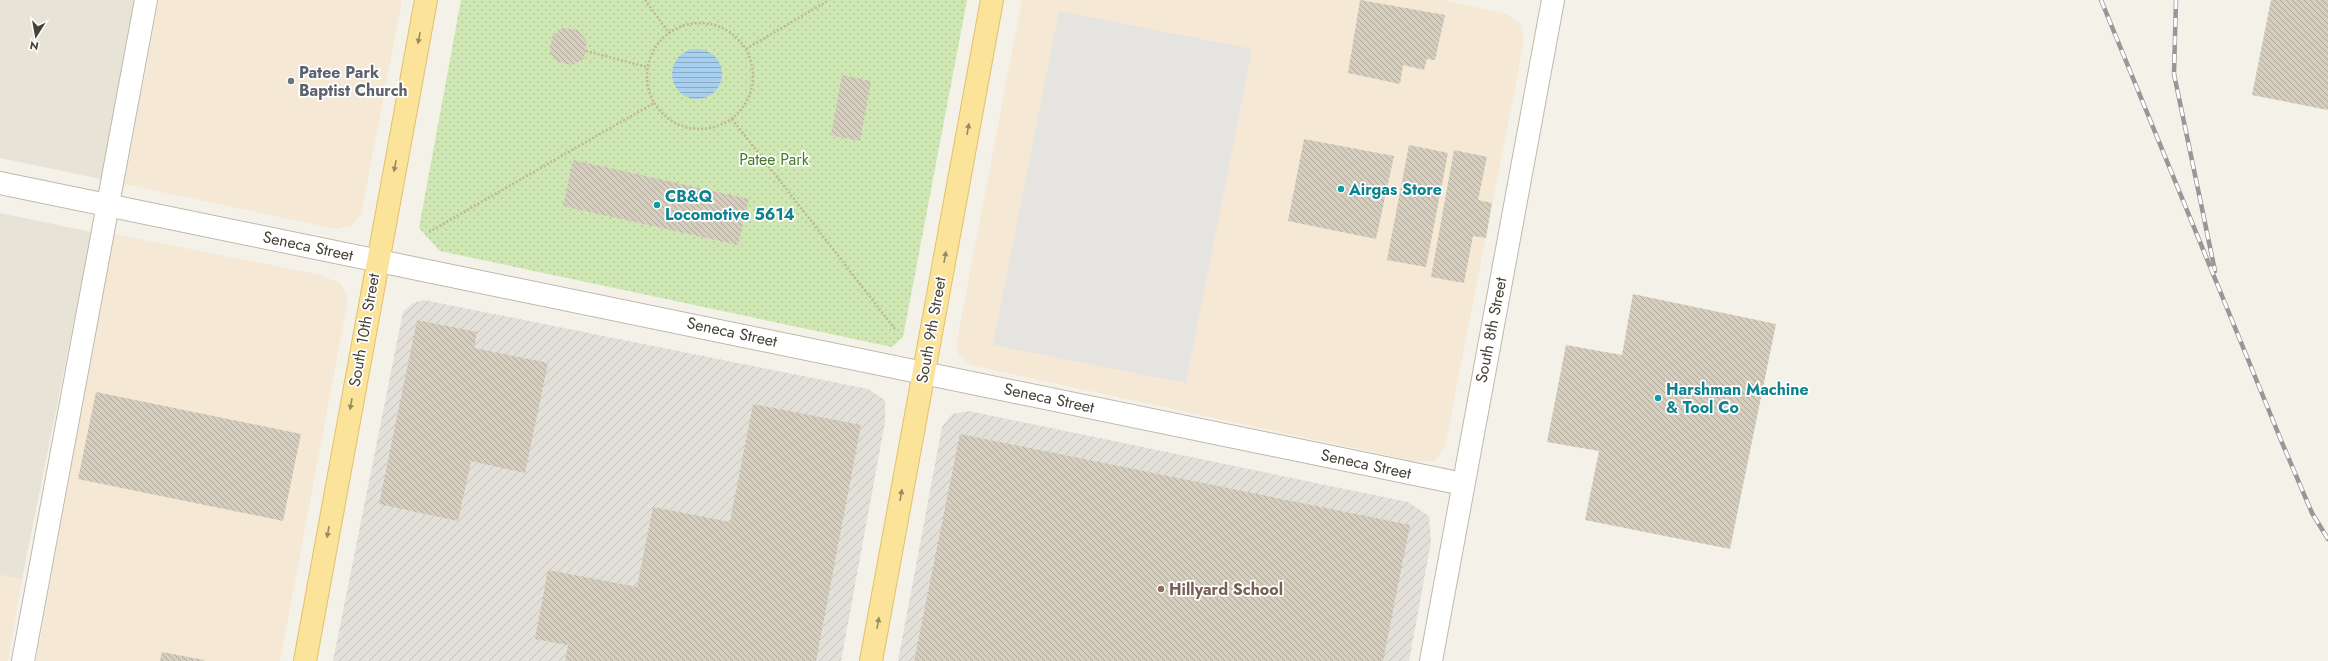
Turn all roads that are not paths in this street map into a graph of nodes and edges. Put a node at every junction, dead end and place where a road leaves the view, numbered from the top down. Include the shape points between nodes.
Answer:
1 (146, 0) edge
2 (426, 0) edge
3 (992, 0) edge
4 (1553, 0) edge
5 (0, 183) edge
6 (107, 204) junction
7 (377, 260) junction
8 (924, 372) junction
9 (1463, 484) junction
10 (23, 661) edge
11 (305, 661) edge
12 (871, 661) edge
13 (1431, 661) edge

1 - 6 street
2 -> 7 main road, South 10th Street
8 -> 3 main road, South 9th Street
4 - 9 street, South 8th Street
5 - 6 street, Seneca Street
6 - 7 street, Seneca Street
6 - 10 street
7 - 8 street, Seneca Street
7 -> 11 main road, South 10th Street
8 - 9 street, Seneca Street
12 -> 8 main road, South 9th Street
9 - 13 street, South 8th Street

